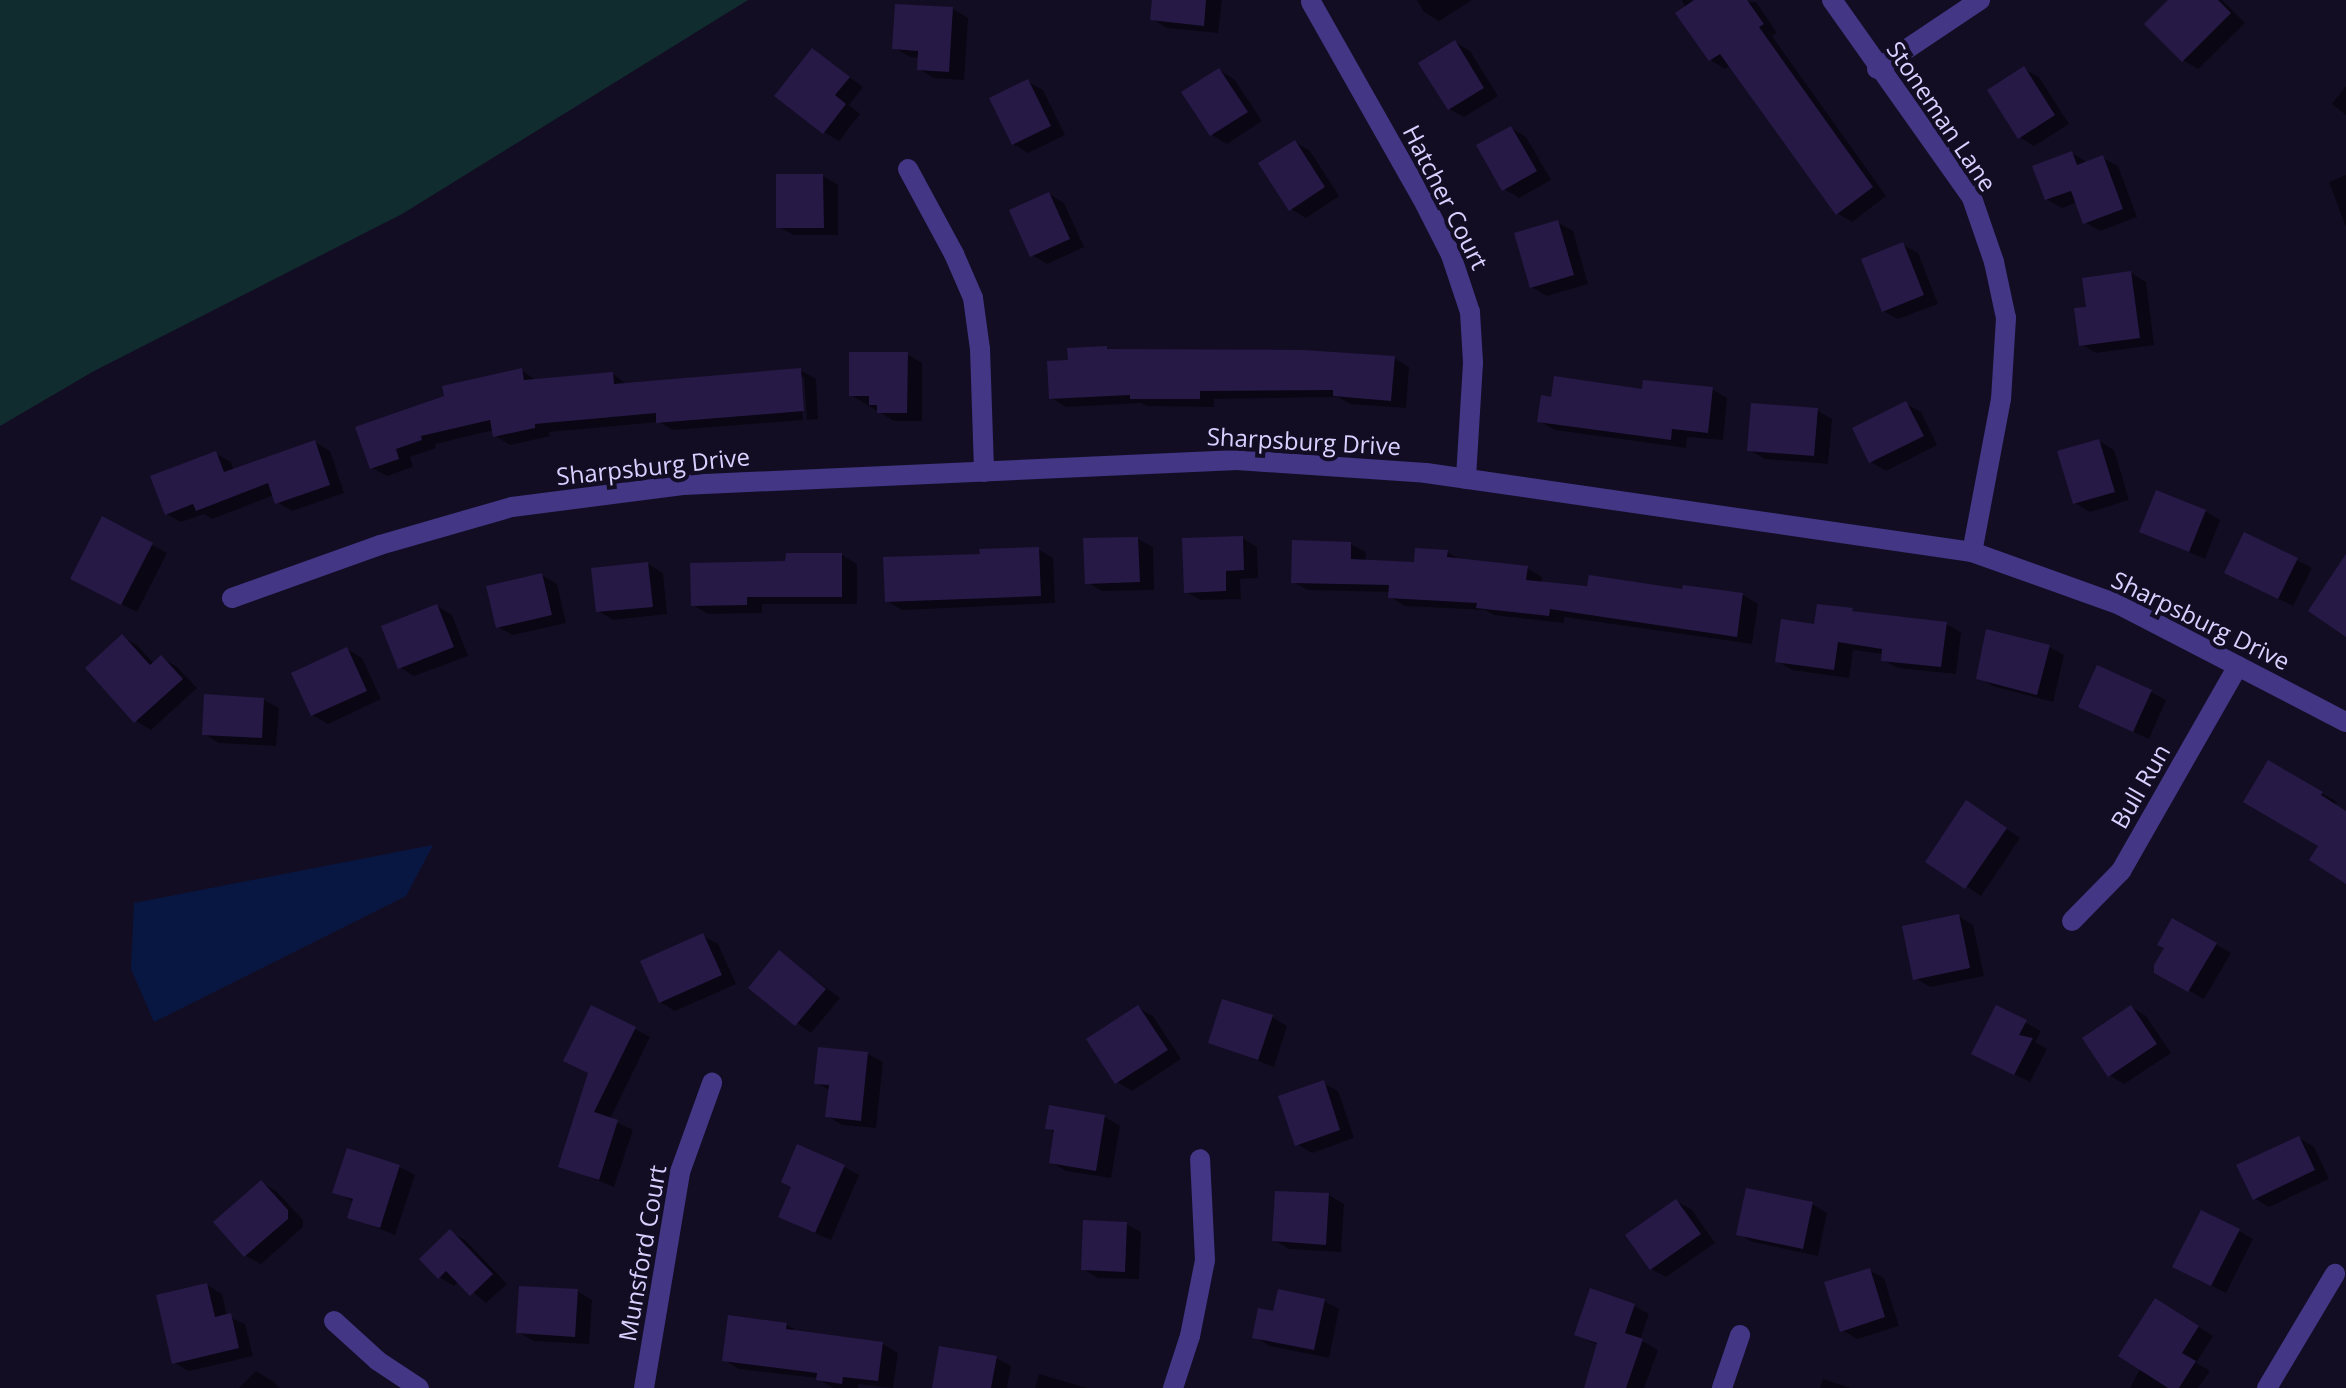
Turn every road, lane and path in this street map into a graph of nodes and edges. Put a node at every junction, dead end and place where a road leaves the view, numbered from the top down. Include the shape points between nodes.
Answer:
1 (1832, 0) edge
2 (1980, 0) edge
3 (1311, 2) dead end
4 (1877, 69) junction
5 (908, 169) dead end
6 (984, 472) junction
7 (1466, 479) junction
8 (1972, 552) junction
9 (232, 598) dead end
10 (2238, 666) junction
11 (2346, 722) edge
12 (2072, 921) dead end
13 (712, 1083) dead end
14 (1200, 1159) dead end
15 (2335, 1274) dead end
16 (334, 1321) dead end
17 (1740, 1335) dead end
18 (419, 1388) edge
19 (644, 1388) edge
20 (1173, 1388) edge
21 (1722, 1388) edge
22 (2267, 1388) edge

1 - 4 street, Stoneman Lane
2 - 4 street
3 - 7 street, Hatcher Court via 1430,212 1470,312 1473,363
4 - 8 street, Stoneman Lane via 1972,198 2006,318 2001,399
5 - 6 street via 973,298
6 - 7 street, Sharpsburg Drive via 1237,460
6 - 9 street, Sharpsburg Drive via 683,485 512,507 380,545
7 - 8 street, Sharpsburg Drive
8 - 10 street, Sharpsburg Drive via 2120,605
10 - 11 street, Sharpsburg Drive
10 - 12 street, Bull Run via 2121,871
13 - 19 street, Munsford Court via 680,1172
14 - 20 street via 1205,1260
15 - 22 street
16 - 18 street via 378,1361
17 - 21 street

